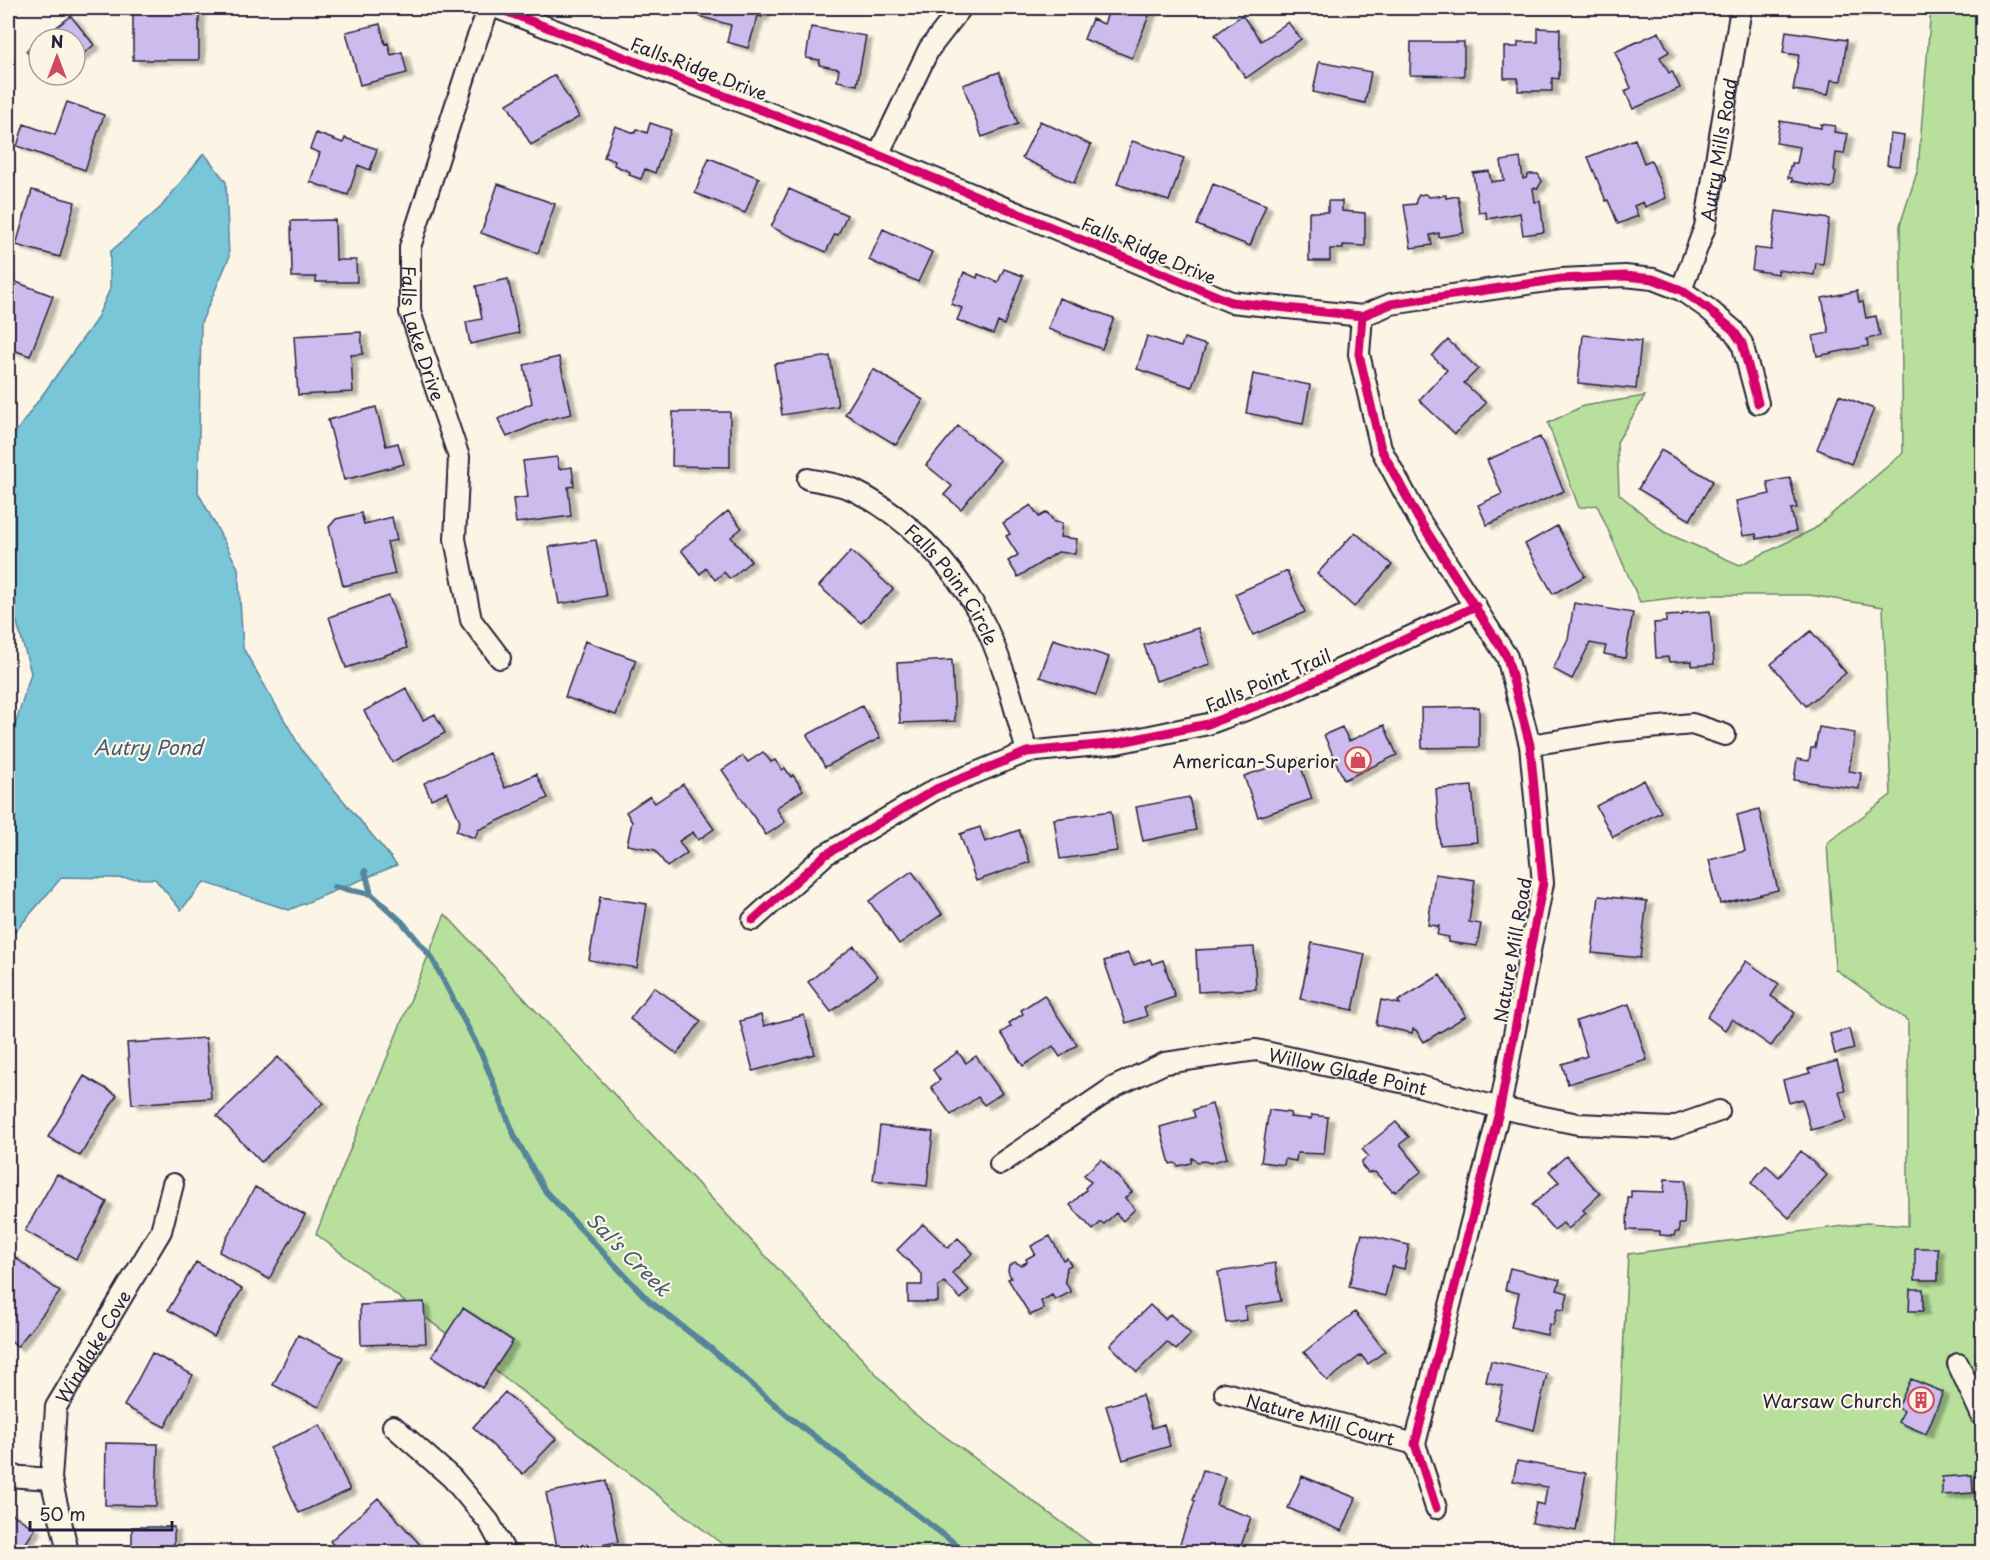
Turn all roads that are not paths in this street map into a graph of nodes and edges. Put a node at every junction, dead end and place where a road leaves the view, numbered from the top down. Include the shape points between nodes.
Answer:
1 (489, 8) edge
2 (497, 8) edge
3 (961, 8) edge
4 (1741, 8) edge
5 (878, 155) junction
6 (1681, 290) junction
7 (1362, 316) junction
8 (1758, 403) dead end
9 (808, 479) dead end
10 (1476, 606) junction
11 (500, 658) dead end
12 (1725, 735) dead end
13 (1530, 745) junction
14 (1027, 752) junction
15 (753, 920) dead end
16 (1500, 1108) junction
17 (1719, 1111) dead end
18 (1000, 1164) dead end
19 (173, 1184) dead end
20 (1958, 1364) dead end
21 (1225, 1393) dead end
22 (1983, 1416) edge
23 (393, 1425) dead end
24 (1415, 1444) junction
25 (8, 1476) edge
26 (51, 1479) junction
27 (1436, 1508) dead end
28 (68, 1552) edge
29 (505, 1552) edge

1 - 11 street, Falls Lake Drive via 410,247 410,312 459,457 455,539 471,620
2 - 5 street, Falls Ridge Drive
3 - 5 street via 929,49
4 - 6 street, Autry Mills Road via 1705,227
5 - 7 street, Falls Ridge Drive via 1231,302
6 - 7 street, Falls Ridge Drive via 1653,279 1625,276 1561,279 1391,304
6 - 8 street, Falls Ridge Drive via 1733,330 1742,343
7 - 10 street, Nature Mill Road via 1359,354 1381,449 1418,518
9 - 14 street, Falls Point Circle via 851,489 900,520 945,563 979,614 1006,678
10 - 13 street, Nature Mill Road via 1507,657
10 - 14 street, Falls Point Trail via 1282,696 1208,724 1117,743
12 - 13 street via 1692,724
13 - 16 street, Nature Mill Road via 1543,882
14 - 15 street, Falls Point Trail via 936,789 825,855
16 - 17 street, Willow Glade Point via 1578,1124 1671,1128
16 - 18 street, Willow Glade Point via 1256,1050 1165,1063 1114,1087
16 - 24 street, Nature Mill Road
19 - 26 street, Windlake Cove via 161,1231 56,1407
20 - 22 street
21 - 24 street, Nature Mill Court
23 - 29 street via 452,1478 489,1522
24 - 27 street
25 - 26 street
26 - 28 street, Windlake Cove

